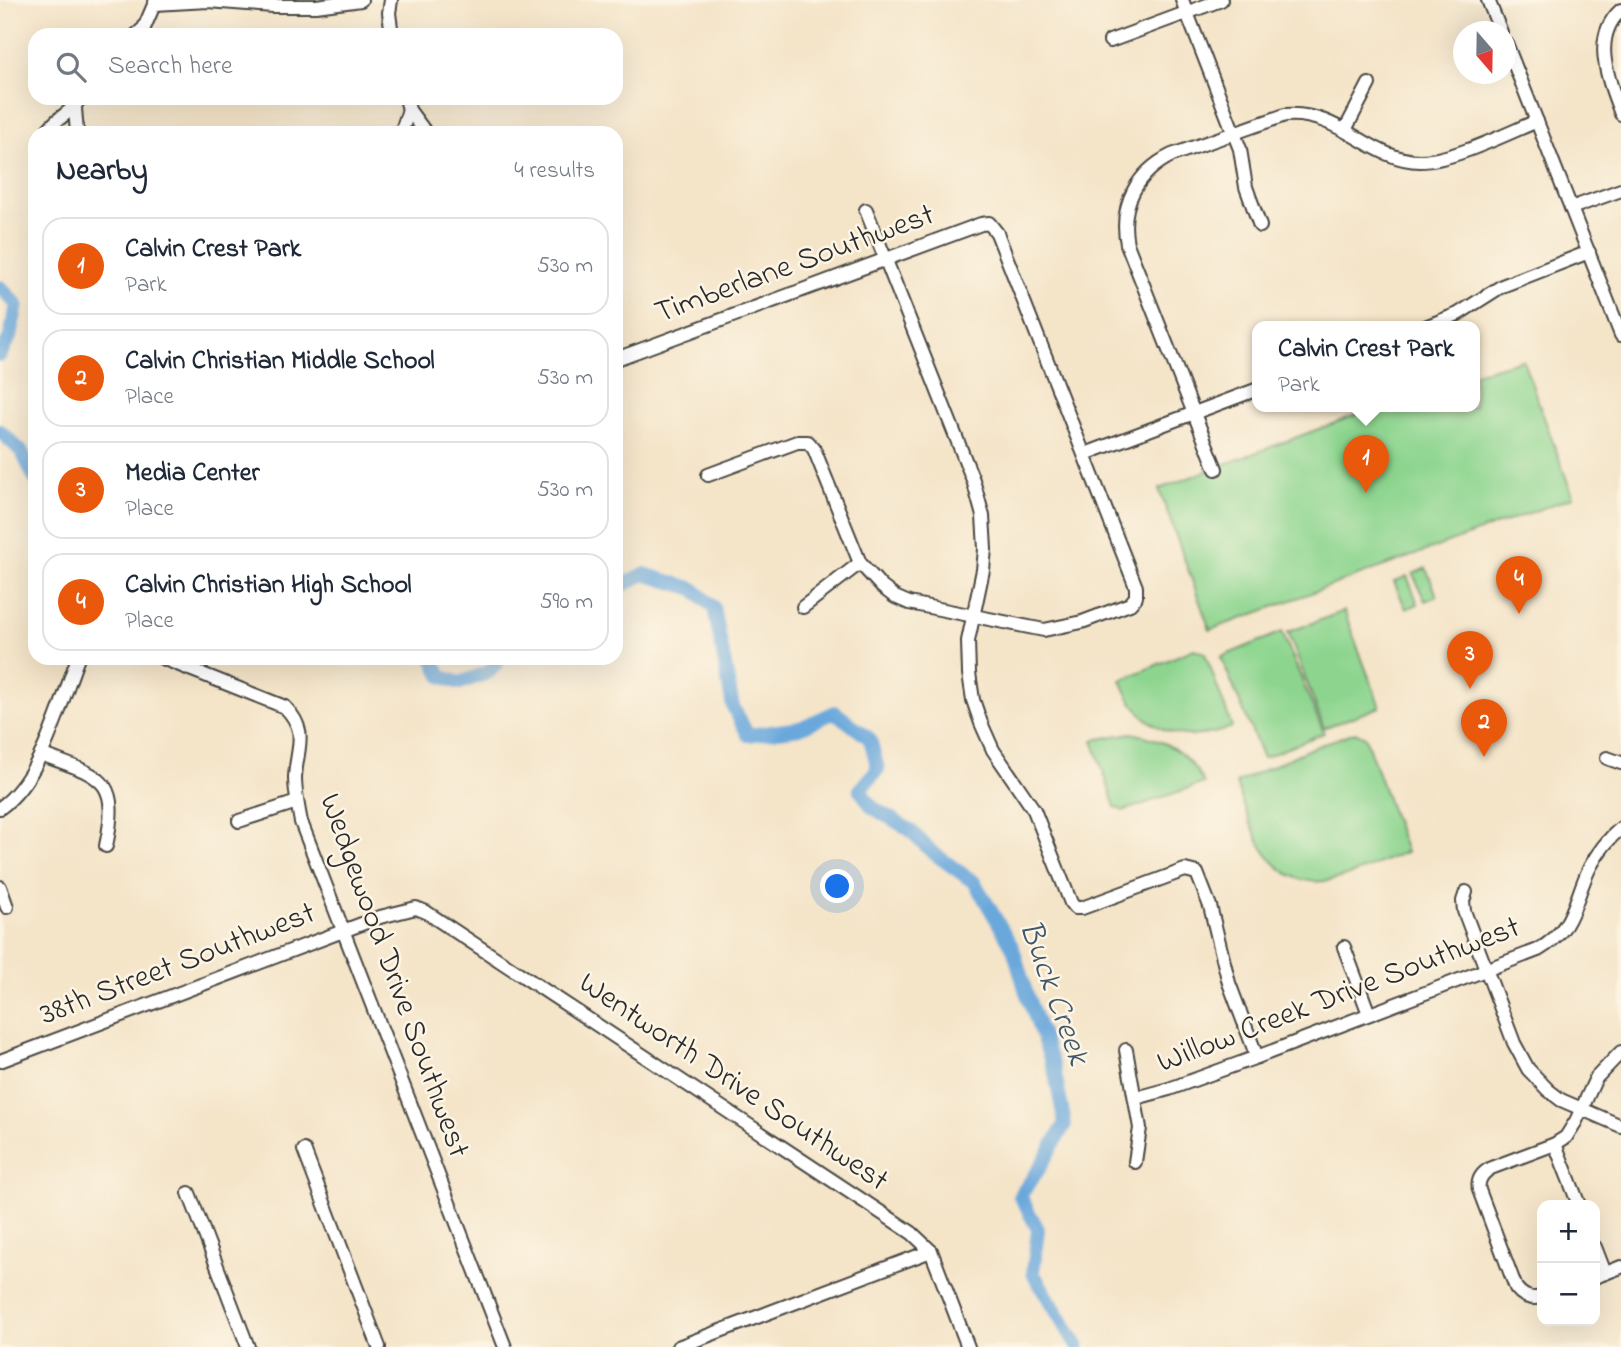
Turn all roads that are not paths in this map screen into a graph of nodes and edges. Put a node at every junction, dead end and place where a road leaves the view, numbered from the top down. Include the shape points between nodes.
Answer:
1 (361, 0) edge
2 (391, 0) edge
3 (1221, 0) edge
4 (1488, 0) edge
5 (156, 2) edge
6 (1185, 6) edge
7 (1621, 10) edge
8 (1497, 21) edge
9 (144, 28) edge
10 (392, 28) edge
11 (1110, 41) dead end
12 (1516, 68) edge
13 (1369, 84) dead end
14 (76, 105) edge
15 (78, 105) edge
16 (407, 105) edge
17 (408, 105) edge
18 (1621, 114) edge
19 (1537, 121) junction
20 (51, 126) edge
21 (77, 126) edge
22 (402, 126) edge
23 (421, 126) edge
24 (1345, 130) junction
25 (1234, 132) junction
26 (1621, 190) edge
27 (1571, 208) junction
28 (866, 210) dead end
29 (1260, 226) dead end
30 (1589, 252) junction
31 (885, 259) junction
32 (1440, 321) edge
33 (1621, 335) edge
34 (623, 356) edge
35 (1252, 391) edge
36 (1194, 413) junction
37 (1085, 454) junction
38 (1216, 469) dead end
39 (708, 475) dead end
40 (860, 563) junction
41 (803, 607) dead end
42 (972, 617) junction
43 (75, 665) edge
44 (179, 665) edge
45 (41, 754) junction
46 (1607, 758) dead end
47 (1621, 763) edge
48 (297, 802) junction
49 (0, 808) edge
50 (239, 821) dead end
51 (1621, 828) edge
52 (106, 846) dead end
53 (0, 887) edge
54 (1466, 892) dead end
55 (7, 907) dead end
56 (416, 908) joint
57 (343, 931) junction
58 (1345, 947) dead end
59 (1487, 971) junction
60 (1369, 1014) junction
61 (1126, 1051) dead end
62 (1621, 1052) edge
63 (1257, 1057) junction
64 (0, 1061) edge
65 (1136, 1098) junction
66 (1581, 1109) junction
67 (1621, 1126) edge
68 (1555, 1144) junction
69 (304, 1150) dead end
70 (1135, 1162) dead end
71 (189, 1193) dead end
72 (1577, 1200) edge
73 (931, 1251) junction
74 (1621, 1267) edge
75 (1600, 1275) edge
76 (1537, 1297) edge
77 (248, 1347) edge
78 (379, 1347) edge
79 (505, 1347) edge
80 (678, 1347) edge
81 (968, 1347) edge

1 - 5 street via 316,6
2 - 10 street
3 - 6 street
4 - 8 street
5 - 9 street
6 - 11 street
6 - 25 street
7 - 18 street via 1608,26 1604,50
12 - 19 street
13 - 24 street
14 - 20 street
15 - 21 street
16 - 22 street
17 - 23 street
19 - 24 street via 1447,157 1420,161 1396,157
19 - 27 street
24 - 25 street via 1320,118 1293,114
25 - 29 street
25 - 36 street via 1157,163 1141,177 1125,221 1127,244
26 - 27 street
27 - 30 street
28 - 31 street
30 - 32 street via 1502,286
30 - 33 street
31 - 34 street, Timberlane Southwest
31 - 37 street, Timberlane Southwest via 981,224 992,225
31 - 42 street via 979,498 985,549
35 - 36 street
36 - 37 street
36 - 38 street
37 - 42 street via 1136,597 1130,604 1053,629
39 - 40 street via 808,442
40 - 41 street
40 - 42 street via 895,597
42 - 63 street via 968,663 978,717 993,750 1034,810 1072,906 1082,908 1185,870 1197,873 1226,974
43 - 45 street
44 - 48 street, Wedgewood Drive Southwest via 291,713 300,731
45 - 49 street via 26,783
45 - 52 street via 97,776 112,807
46 - 47 street
48 - 50 street
48 - 57 street, Wedgewood Drive Southwest
51 - 59 street, Willow Creek Drive Southwest via 1594,860 1562,930 1538,950
53 - 55 street
54 - 59 street via 1464,911
56 - 57 street, 38th Street Southwest
56 - 73 street, Wentworth Drive Southwest via 912,1233
57 - 64 street, 38th Street Southwest
57 - 79 street, Wedgewood Drive Southwest
58 - 60 street
59 - 60 street, Willow Creek Drive Southwest
59 - 66 street via 1528,1069 1555,1095
60 - 63 street, Willow Creek Drive Southwest
61 - 65 street
62 - 66 street via 1596,1078
63 - 65 street, Willow Creek Drive Southwest
65 - 70 street via 1140,1128
66 - 67 street
66 - 68 street via 1571,1130
68 - 72 street
68 - 76 street via 1491,1168 1481,1176 1479,1190 1515,1286 1526,1297
69 - 78 street
71 - 77 street
73 - 80 street
73 - 81 street, Wentworth Drive Southwest
74 - 75 street

